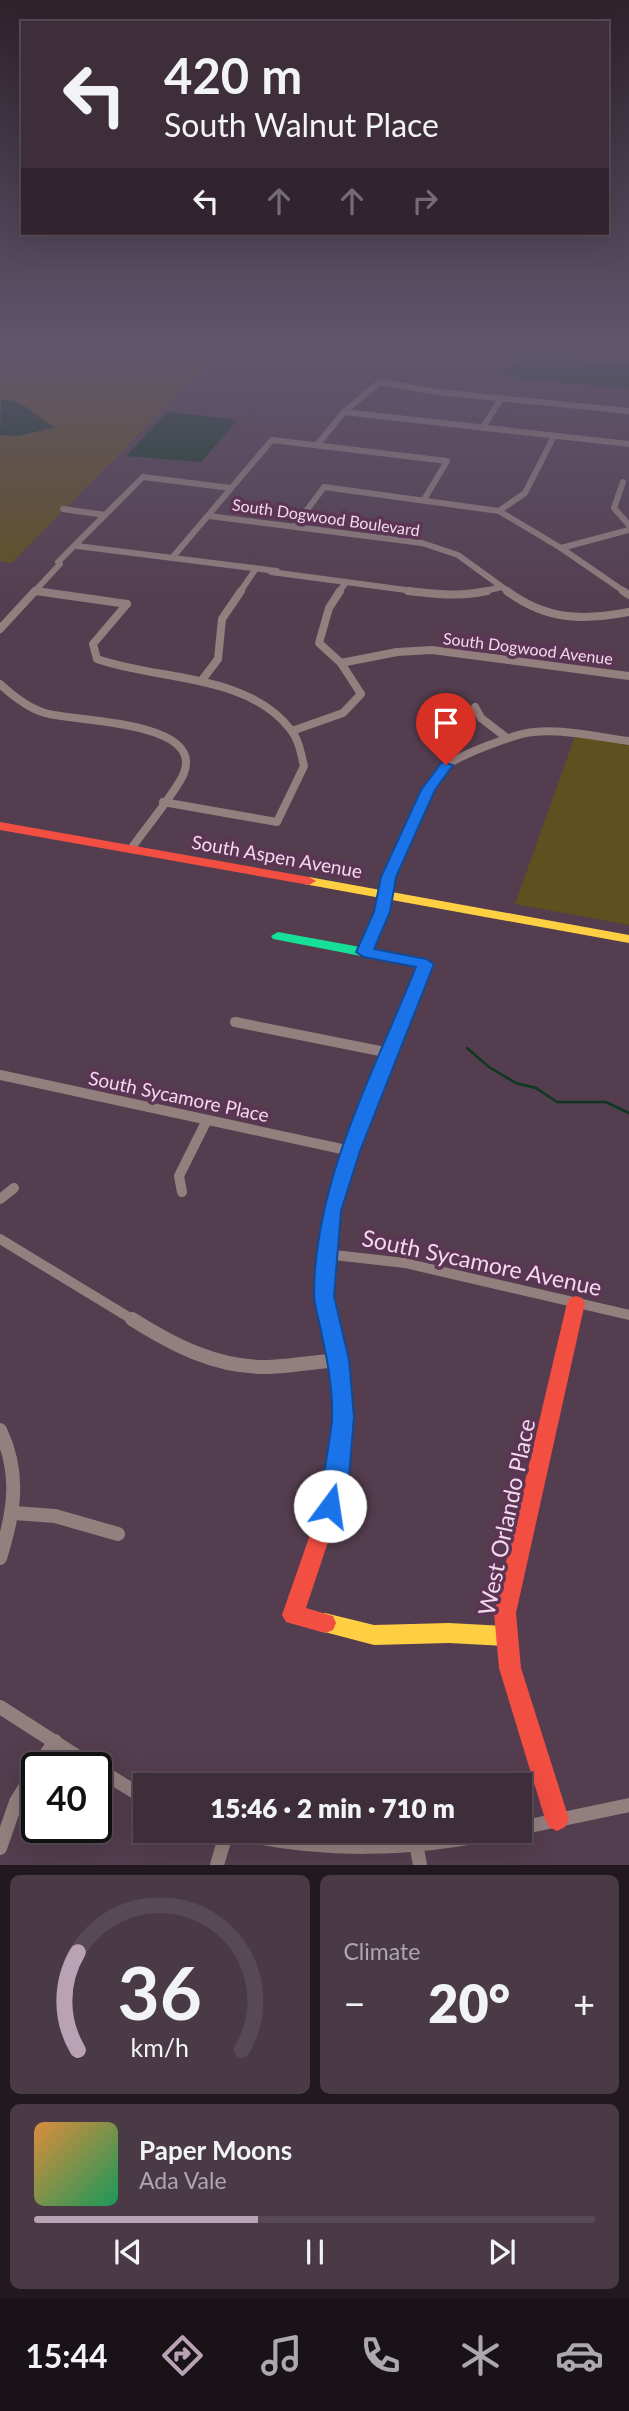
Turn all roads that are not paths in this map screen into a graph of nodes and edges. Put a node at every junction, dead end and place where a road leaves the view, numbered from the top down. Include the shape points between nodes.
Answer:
1 (322, 439) edge
2 (552, 439) edge
3 (582, 439) edge
4 (629, 444) edge
5 (317, 445) junction
6 (623, 482) dead end
7 (232, 488) junction
8 (425, 498) junction
9 (63, 509) dead end
10 (499, 511) junction
11 (106, 515) junction
12 (209, 516) junction
13 (629, 525) edge
14 (295, 526) junction
15 (629, 530) edge
16 (77, 546) junction
17 (562, 548) junction
18 (172, 558) junction
19 (255, 570) junction
20 (346, 582) junction
21 (502, 587) junction
22 (36, 591) junction
23 (629, 595) edge
24 (629, 612) edge
25 (0, 629) edge
26 (341, 663) junction
27 (629, 676) edge
28 (202, 680) junction
29 (0, 684) edge
30 (475, 707) dead end
31 (292, 731) junction
32 (507, 738) junction
33 (629, 741) edge
34 (163, 802) junction
35 (0, 826) edge
36 (131, 849) junction
37 (385, 895) junction
38 (278, 936) dead end
39 (629, 939) edge
40 (364, 952) junction
41 (235, 1022) dead end
42 (390, 1053) junction
43 (0, 1075) edge
44 (207, 1120) junction
45 (351, 1151) junction
46 (14, 1188) dead end
47 (182, 1192) dead end
48 (0, 1199) edge
49 (0, 1239) edge
50 (326, 1254) junction
51 (576, 1303) junction
52 (629, 1315) edge
53 (338, 1360) junction
54 (0, 1430) edge
55 (14, 1513) junction
56 (118, 1534) dead end
57 (0, 1558) edge
58 (505, 1636) junction
59 (0, 1707) edge
60 (54, 1741) junction
61 (47, 1752) edge
62 (71, 1752) edge
63 (112, 1778) edge
64 (133, 1791) edge
65 (21, 1794) edge
66 (629, 1805) edge
67 (557, 1819) junction
68 (532, 1825) edge
69 (222, 1843) edge
70 (286, 1843) edge
71 (466, 1843) edge
72 (0, 1847) edge
73 (418, 1857) edge
74 (217, 1865) edge

1 - 5 street
2 - 10 street via 525,493
3 - 4 street
5 - 7 street via 272,440
5 - 8 street via 447,461
6 - 13 street via 614,508
7 - 11 street via 143,477
7 - 12 street
8 - 10 street
8 - 14 street via 324,487
9 - 11 street
10 - 17 street
11 - 16 street
12 - 14 street, South Dogwood Boulevard
12 - 18 street
14 - 21 street, South Dogwood Boulevard via 439,548 458,555
15 - 17 street
16 - 18 street
16 - 22 street
17 - 23 street
18 - 19 street
19 - 20 street
19 - 28 street via 222,619 218,659
20 - 21 street via 441,596
20 - 26 street via 329,608 319,643
21 - 24 street, South Dogwood Boulevard via 529,607 548,612 596,618
22 - 25 street
22 - 28 street via 127,604 93,645 97,659 120,669
26 - 27 street, South Dogwood Avenue via 397,652 449,650
26 - 31 street via 361,694 343,713
28 - 31 street via 238,690
29 - 34 street via 22,704 54,716 155,732 176,744 186,759 184,773
30 - 32 street via 481,718
31 - 34 street via 304,766 277,822
32 - 33 street via 546,731
32 - 37 street via 446,766 428,790 388,877
34 - 36 street
35 - 36 street, South Aspen Avenue
36 - 37 street, South Aspen Avenue
37 - 39 street, South Aspen Avenue
37 - 40 street
38 - 40 street
40 - 42 street via 426,964
41 - 42 street
42 - 45 street
43 - 44 street, South Sycamore Place
44 - 45 street, South Sycamore Place
44 - 47 street via 179,1176
45 - 50 street via 335,1194
46 - 48 street
49 - 53 street via 197,1355 255,1366
50 - 51 street, South Sycamore Avenue via 405,1263
50 - 53 street via 324,1296
51 - 52 street, South Sycamore Avenue
51 - 58 street, West Orlando Place via 508,1594
53 - 58 street via 343,1417 338,1475 293,1615 374,1635
54 - 55 street via 13,1459
55 - 56 street via 55,1516
55 - 57 street
58 - 67 street, West Orlando Place via 518,1699
59 - 60 street
60 - 61 street
60 - 62 street
63 - 64 street
65 - 72 street
66 - 67 street
67 - 68 street
69 - 74 street
70 - 73 street
71 - 73 street

